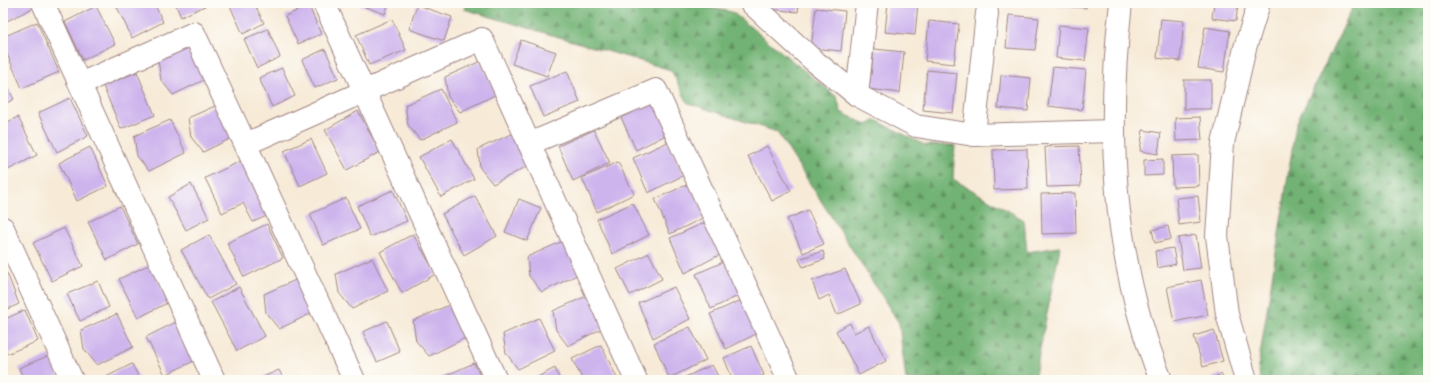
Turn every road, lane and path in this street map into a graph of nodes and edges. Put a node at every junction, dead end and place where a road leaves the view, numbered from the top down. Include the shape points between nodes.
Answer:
1 (43, 3) edge
2 (324, 3) edge
3 (751, 3) edge
4 (868, 3) edge
5 (1120, 3) edge
6 (1260, 3) edge
7 (987, 13) dead end
8 (80, 84) junction
9 (365, 91) junction
10 (857, 95) junction
11 (1114, 132) junction
12 (974, 135) junction
13 (246, 144) junction
14 (529, 144) junction
15 (3, 228) edge
16 (72, 380) edge
17 (212, 380) edge
18 (354, 380) edge
19 (496, 380) edge
20 (636, 380) edge
21 (789, 380) edge
22 (1160, 380) edge
23 (1246, 380) edge

1 - 8 street
2 - 9 street
3 - 10 street via 813,60
4 - 10 street
5 - 11 street
6 - 23 street via 1245,48 1222,143 1217,236 1227,314
7 - 12 street
8 - 13 street via 194,33
8 - 17 street
9 - 13 street
9 - 14 street via 482,39
9 - 19 street
10 - 12 street via 916,126
11 - 12 street
11 - 22 street via 1118,207 1125,254 1138,310
13 - 18 street
14 - 20 street
14 - 21 street via 656,90
15 - 16 street

